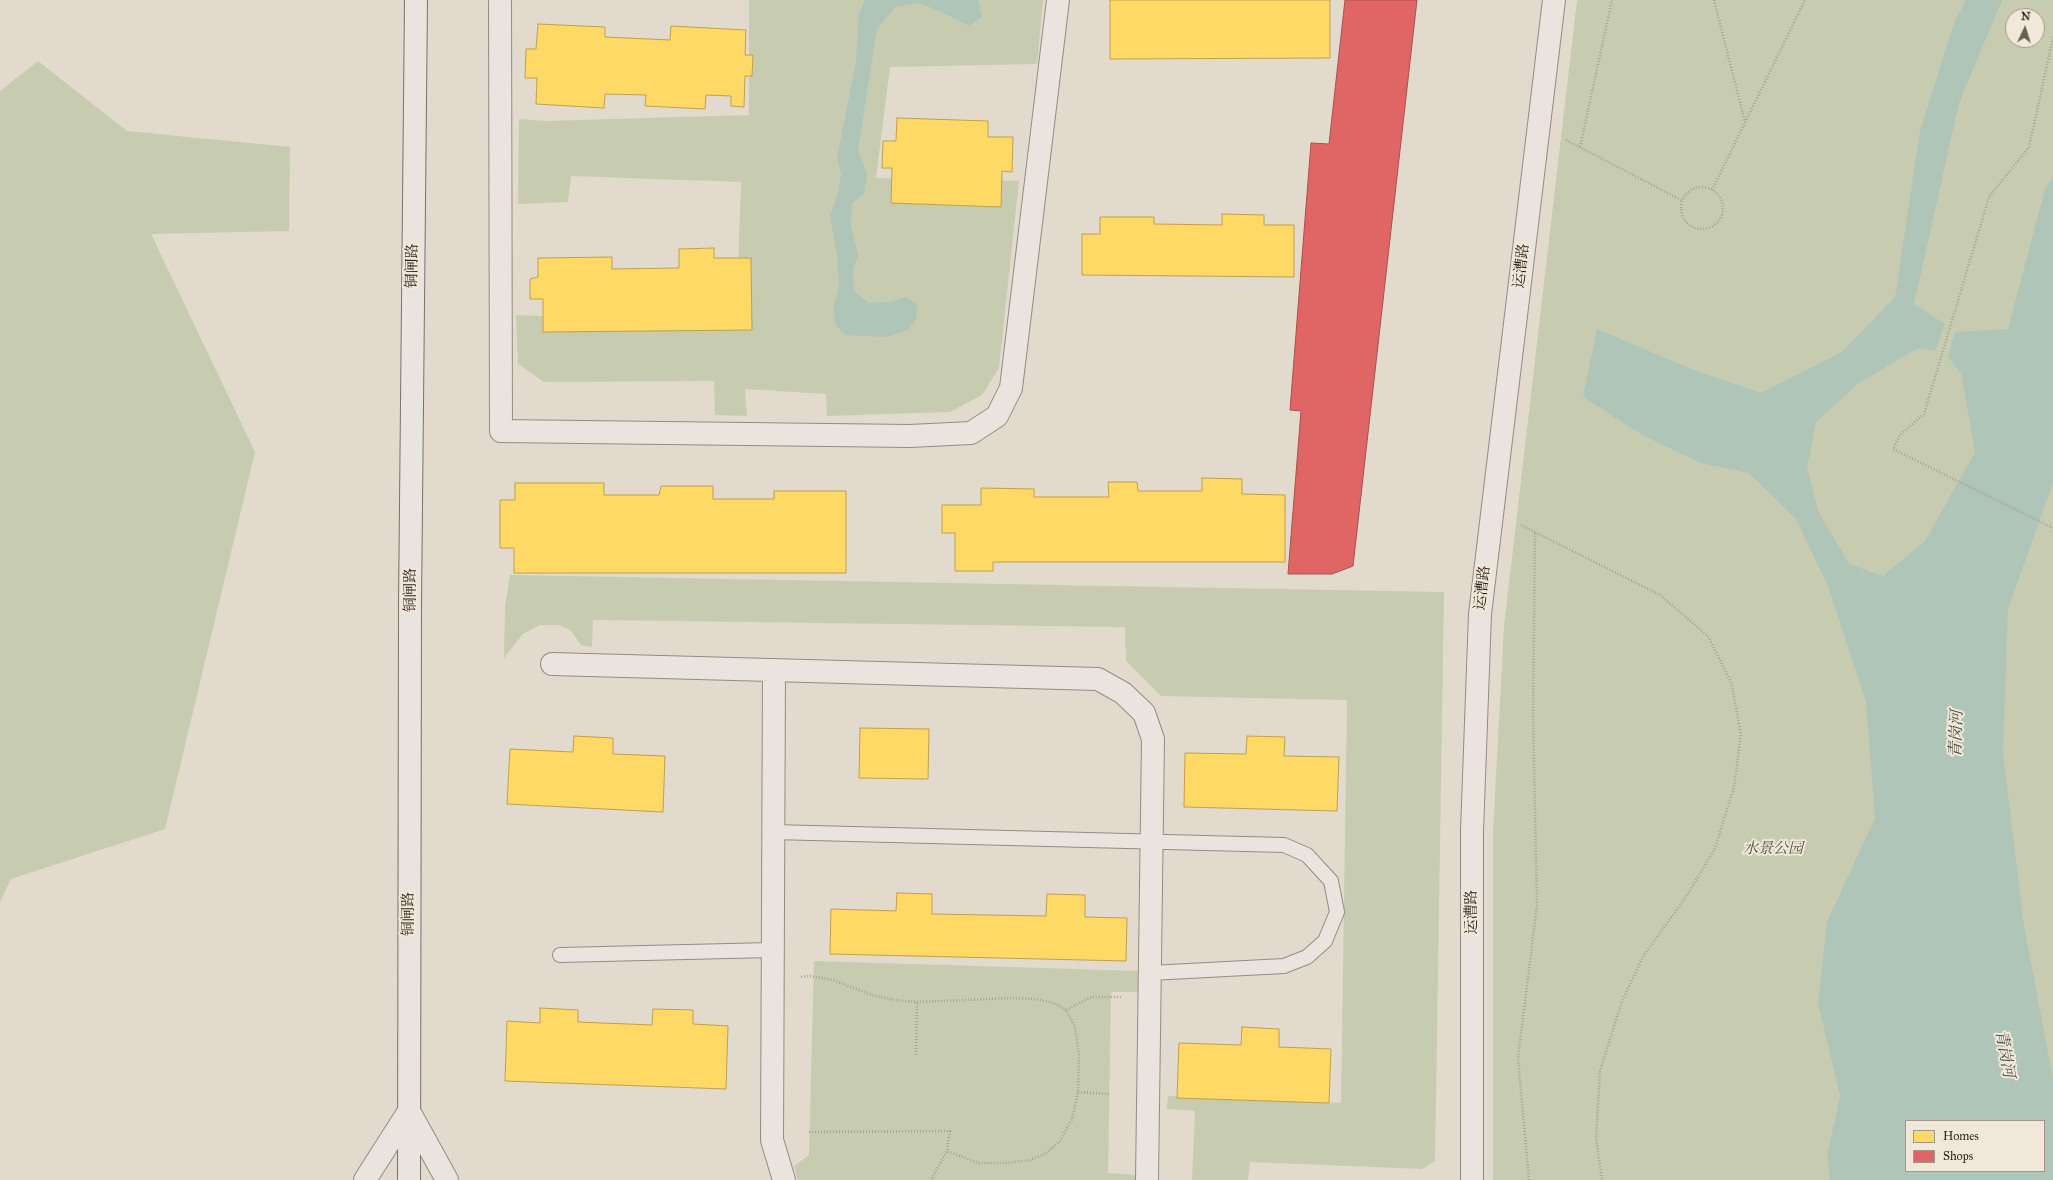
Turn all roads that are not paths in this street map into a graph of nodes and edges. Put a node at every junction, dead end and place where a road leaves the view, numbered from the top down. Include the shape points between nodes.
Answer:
1 (416, 0) edge
2 (500, 0) edge
3 (1058, 0) edge
4 (1554, 0) edge
5 (552, 664) dead end
6 (774, 670) junction
7 (773, 832) junction
8 (1151, 842) junction
9 (772, 950) junction
10 (560, 955) dead end
11 (1150, 973) junction
12 (409, 1111) junction
13 (365, 1180) edge
14 (409, 1180) edge
15 (447, 1180) edge
16 (784, 1180) edge
17 (1147, 1180) edge
18 (1472, 1180) edge

1 - 12 street, 铜闸路 via 410,605
2 - 3 street via 501,431 910,436 971,433 997,416 1011,388
4 - 18 street, 运漕路 via 1480,614 1472,831
5 - 6 street
6 - 7 street
6 - 8 street via 1098,679 1124,693 1144,713 1153,739
7 - 8 lane
7 - 9 street
8 - 11 street
8 - 11 lane via 1284,845 1307,855 1331,881 1336,912 1325,941 1307,956 1284,966
9 - 10 lane
9 - 16 street via 772,1140
11 - 17 street
12 - 13 street
12 - 14 street, 铜闸路
12 - 15 street

